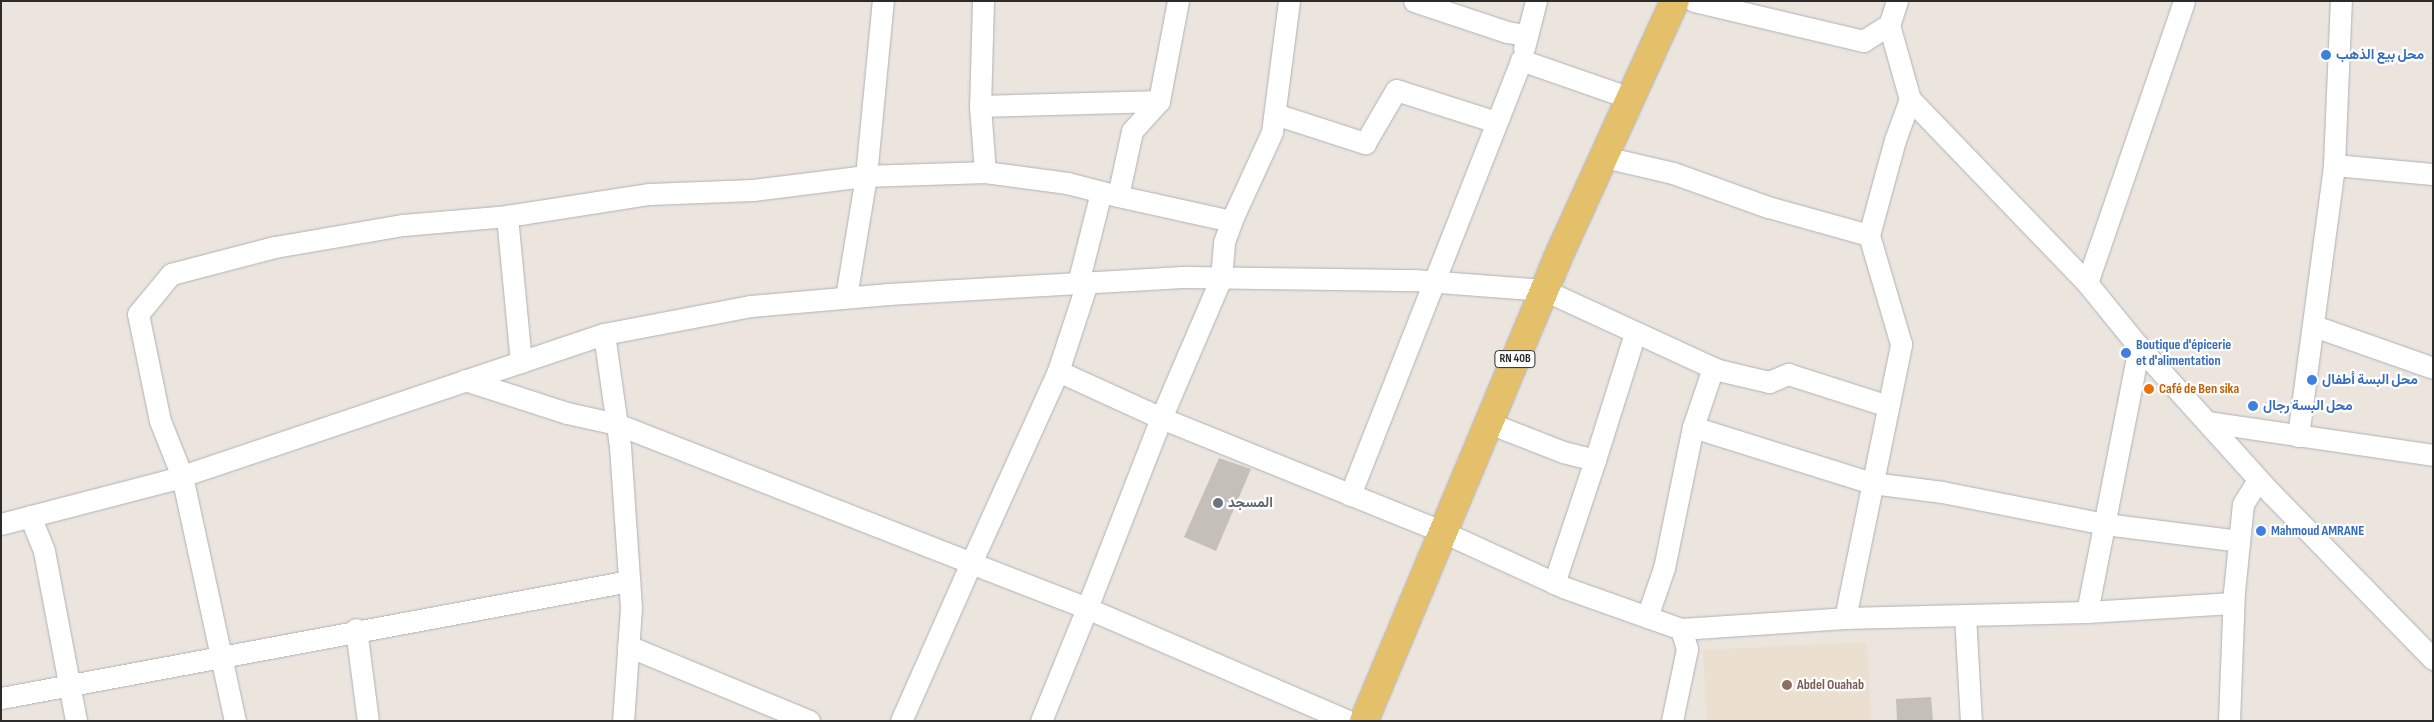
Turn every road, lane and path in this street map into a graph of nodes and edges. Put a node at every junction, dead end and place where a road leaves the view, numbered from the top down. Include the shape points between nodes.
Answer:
1 (883, 1) edge
2 (983, 1) edge
3 (1178, 1) edge
4 (1289, 1) edge
5 (1414, 1) edge
6 (1536, 1) edge
7 (1674, 1) edge
8 (1694, 1) edge
9 (1897, 1) edge
10 (2184, 1) edge
11 (2341, 1) edge
12 (1890, 25) junction
13 (1527, 35) junction
14 (1521, 60) junction
15 (1630, 98) junction
16 (1910, 99) junction
17 (1159, 101) junction
18 (980, 106) junction
19 (1275, 114) junction
20 (1496, 122) junction
21 (1604, 157) junction
22 (2334, 165) junction
23 (985, 172) junction
24 (2433, 174) edge
25 (866, 176) junction
26 (1109, 194) junction
27 (507, 216) junction
28 (1231, 221) junction
29 (1870, 235) junction
30 (1221, 278) junction
31 (1432, 282) junction
32 (1083, 283) junction
33 (2087, 283) junction
34 (1544, 290) junction
35 (846, 297) junction
36 (2314, 326) junction
37 (1635, 333) junction
38 (604, 334) junction
39 (2139, 347) junction
40 (521, 362) junction
41 (1713, 368) junction
42 (2433, 368) edge
43 (1058, 372) junction
44 (465, 380) junction
45 (1888, 406) junction
46 (1162, 418) junction
47 (1489, 422) junction
48 (2207, 422) junction
49 (616, 424) junction
50 (1693, 427) junction
51 (2298, 436) junction
52 (2433, 455) edge
53 (1594, 460) junction
54 (182, 476) junction
55 (2258, 480) junction
56 (1872, 483) junction
57 (1350, 495) junction
58 (30, 516) junction
59 (1, 524) edge
60 (2105, 524) junction
61 (1443, 532) junction
62 (2240, 541) junction
63 (971, 563) junction
64 (629, 581) junction
65 (1554, 583) junction
66 (2233, 604) junction
67 (1087, 608) junction
68 (2087, 612) junction
69 (1965, 615) junction
70 (1647, 617) junction
71 (1845, 618) junction
72 (356, 629) junction
73 (1681, 629) junction
74 (628, 646) junction
75 (221, 656) junction
76 (2433, 659) edge
77 (69, 683) junction
78 (1, 698) edge
79 (76, 721) edge
80 (235, 721) edge
81 (368, 721) edge
82 (623, 721) edge
83 (809, 721) edge
84 (901, 721) edge
85 (1041, 721) edge
86 (1348, 721) edge
87 (1364, 721) edge
88 (1672, 721) edge
89 (1971, 721) edge
90 (2229, 721) edge

1 - 25 street
2 - 18 street
3 - 17 street
4 - 19 street
5 - 13 street via 1507,32
6 - 13 street
7 - 15 main road, RN 40B
8 - 12 street via 1863,41
9 - 12 street
10 - 33 street
11 - 22 street
12 - 16 street
13 - 14 street
14 - 15 street
14 - 20 street
15 - 21 main road, RN 40B
16 - 29 street via 1895,140
16 - 33 street
17 - 18 street
17 - 26 street via 1132,131
18 - 23 street
19 - 20 street via 1365,143 1396,90
19 - 28 street via 1272,132
20 - 31 street
21 - 29 street via 1673,173 1768,207
21 - 34 main road, RN 40B
22 - 24 street
22 - 36 street
23 - 25 street
23 - 26 street via 1067,183
25 - 27 street via 753,190 650,194
25 - 35 street
26 - 28 street
26 - 32 street
27 - 40 street
27 - 54 street via 403,225 344,235 275,247 171,274 138,314 160,421
28 - 30 street via 1224,242
29 - 45 street via 1901,344
30 - 31 street
30 - 32 street
30 - 46 street
31 - 34 street
31 - 57 street
32 - 35 street
32 - 43 street
33 - 39 street
34 - 37 street
34 - 47 main road, RN 40B
35 - 38 street via 723,310
36 - 42 street
36 - 51 street
37 - 41 street
37 - 53 street
38 - 40 street
38 - 49 street
39 - 48 street
39 - 60 street
40 - 44 street
41 - 45 street via 1769,382 1788,374
41 - 50 street
43 - 46 street
43 - 63 street
44 - 49 street via 567,413
44 - 54 street
45 - 56 street
46 - 57 street
46 - 67 street
47 - 53 street via 1563,452
47 - 61 main road, RN 40B
48 - 51 street
48 - 55 street
49 - 63 street
49 - 64 street
50 - 56 street
50 - 70 street via 1664,568
51 - 52 street
53 - 65 street
54 - 58 street
54 - 75 street
55 - 62 street via 2244,504
55 - 76 street
56 - 60 street via 1942,492
56 - 71 street
57 - 61 street
58 - 59 street
58 - 77 street via 44,551
60 - 62 street
60 - 68 street
61 - 65 street
61 - 87 main road, RN 40B
62 - 66 street
63 - 67 street
63 - 84 street
64 - 72 street
64 - 74 street
65 - 70 street
66 - 68 street
66 - 90 street
67 - 85 street
67 - 86 street
68 - 69 street
69 - 71 street
69 - 89 street
70 - 73 street
71 - 73 street
72 - 75 street
72 - 81 street
73 - 88 street via 1687,649
74 - 82 street
74 - 83 street
75 - 77 street
75 - 80 street
77 - 78 street
77 - 79 street

